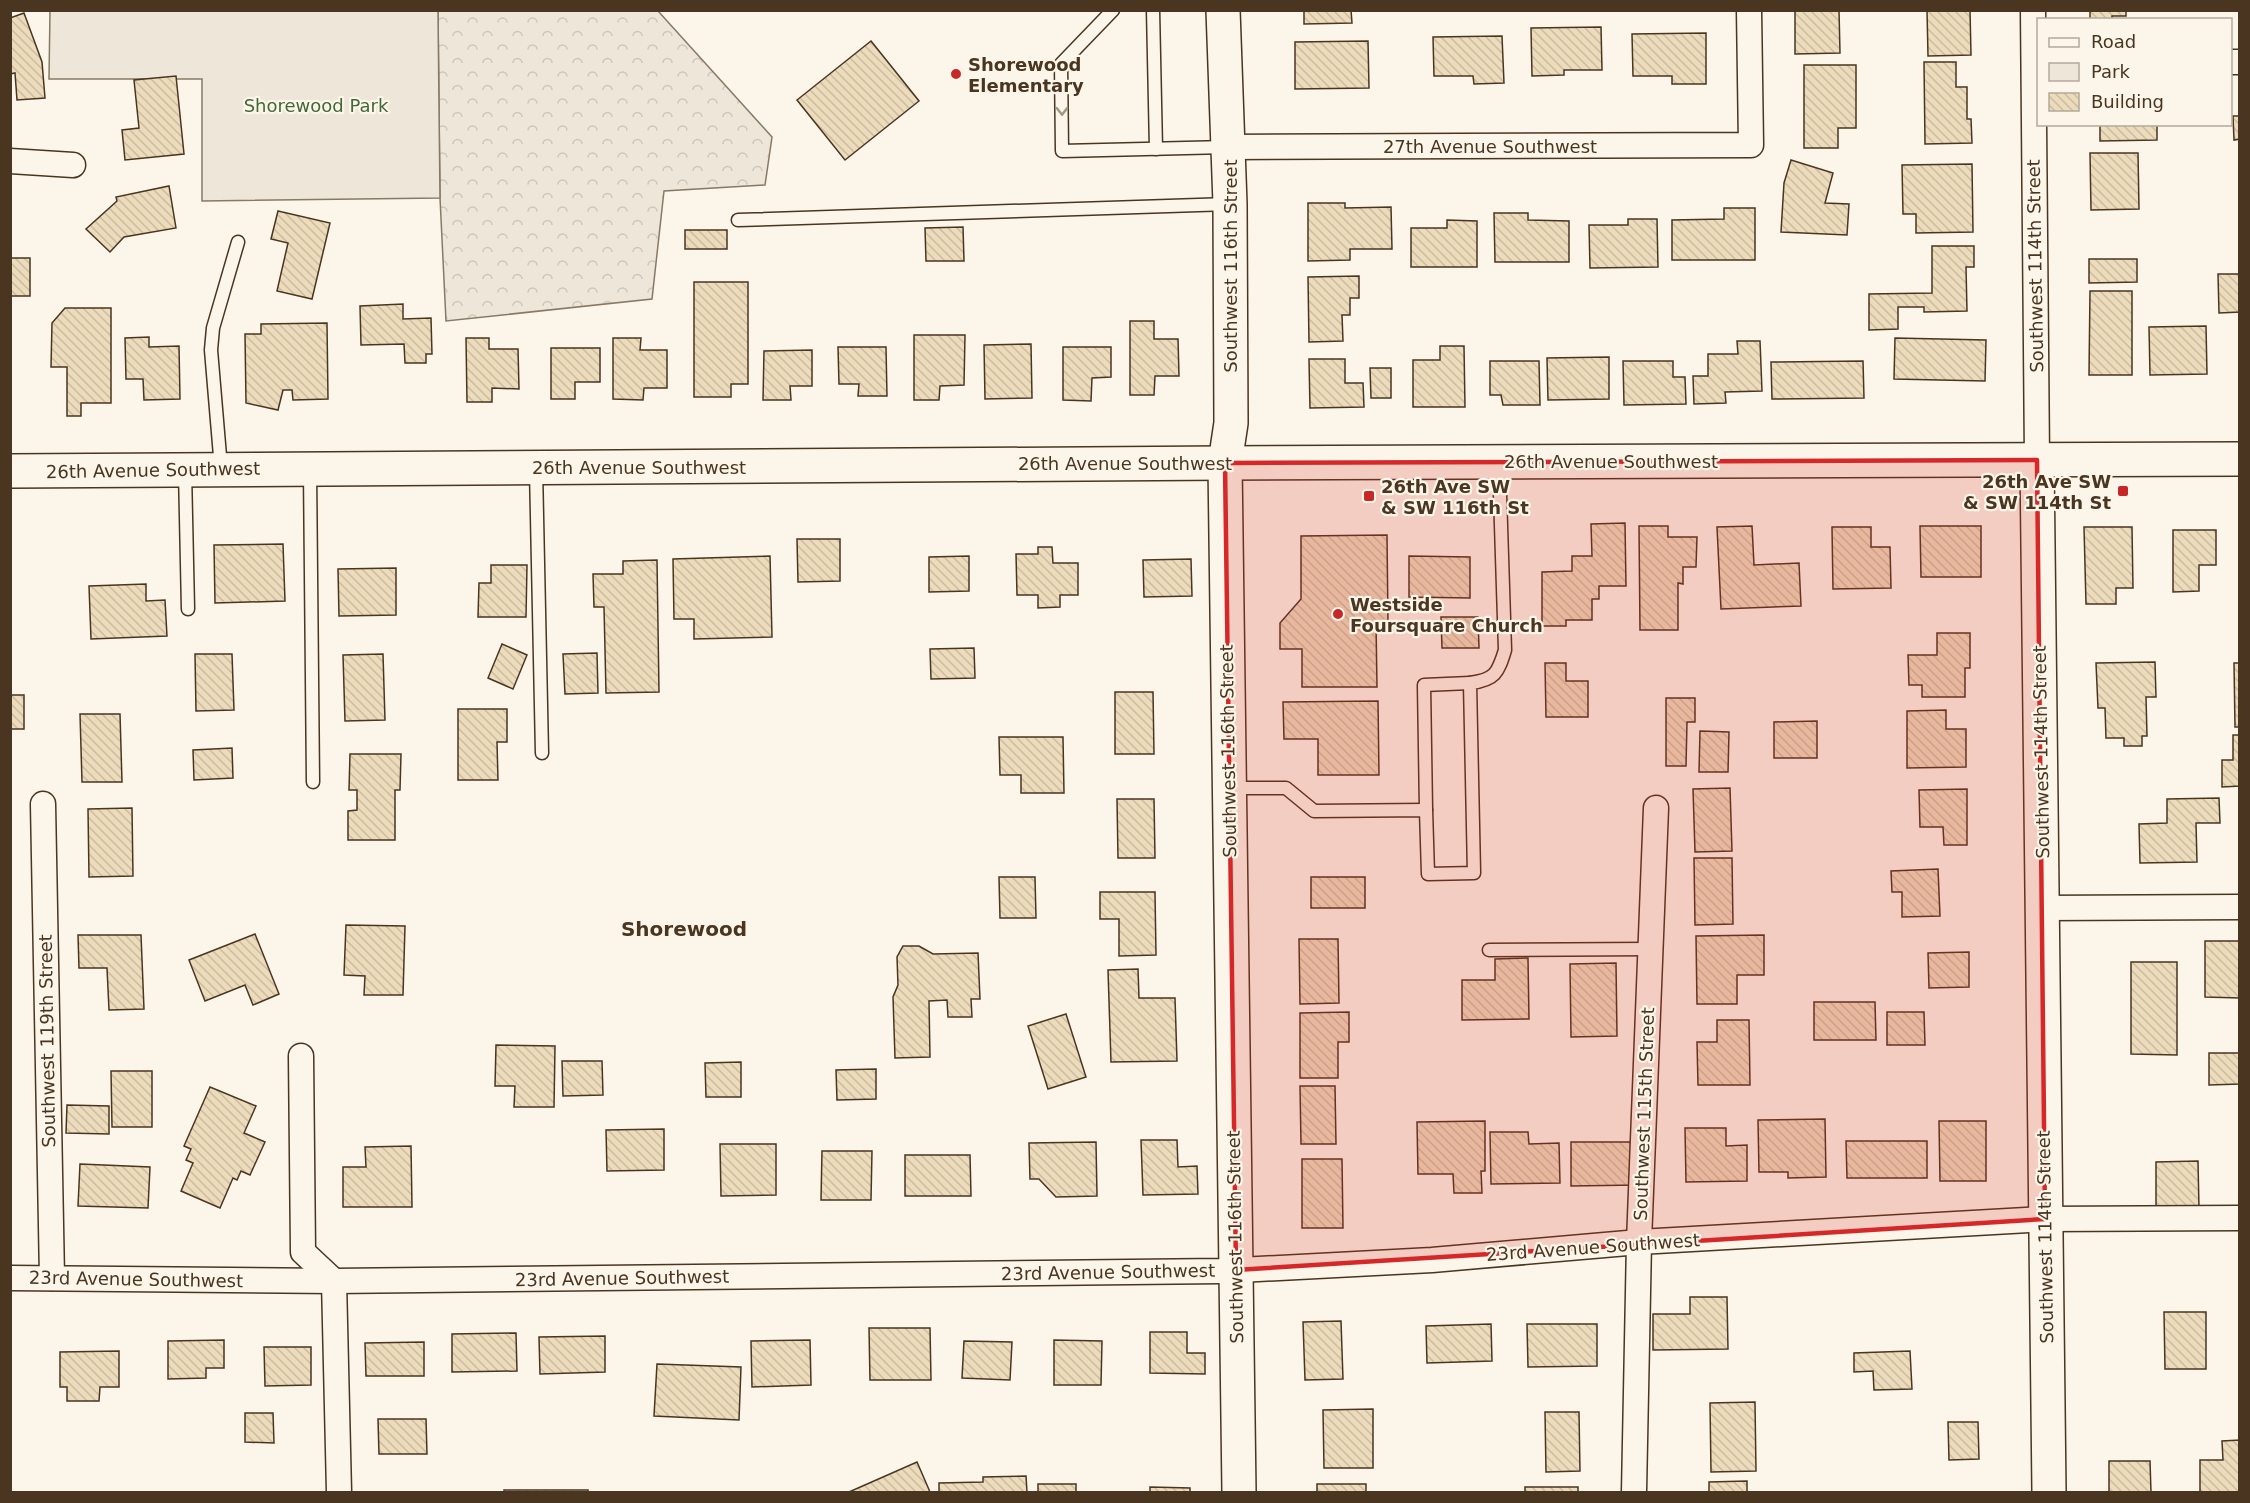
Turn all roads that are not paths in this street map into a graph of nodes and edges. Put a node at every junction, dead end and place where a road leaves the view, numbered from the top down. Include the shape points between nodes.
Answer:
1 (1113, 10) edge
2 (1153, 10) edge
3 (1223, 10) edge
4 (1749, 10) edge
5 (2032, 10) edge
6 (2036, 66) edge
7 (1228, 147) junction
8 (1156, 149) junction
9 (10, 161) edge
10 (73, 165) dead end
11 (1230, 204) junction
12 (738, 220) dead end
13 (238, 242) dead end
14 (2240, 459) edge
15 (2037, 460) junction
16 (1499, 462) junction
17 (1225, 463) junction
18 (310, 468) junction
19 (536, 468) junction
20 (184, 470) junction
21 (221, 470) junction
22 (10, 471) edge
23 (188, 609) dead end
24 (1470, 683) junction
25 (542, 753) dead end
26 (313, 782) dead end
27 (1229, 788) junction
28 (43, 804) dead end
29 (1656, 808) dead end
30 (1426, 810) junction
31 (2240, 907) edge
32 (2043, 908) junction
33 (1650, 949) junction
34 (1489, 950) dead end
35 (302, 1056) dead end
36 (2240, 1218) edge
37 (2045, 1219) junction
38 (1639, 1242) junction
39 (1236, 1270) junction
40 (10, 1278) edge
41 (51, 1278) junction
42 (334, 1281) junction
43 (339, 1492) edge
44 (1239, 1492) edge
45 (1634, 1492) edge
46 (2049, 1492) edge

1 -> 8 lane via 1061,64 1062,151
2 - 8 lane
3 - 7 street, Southwest 116th Street
4 - 7 street, 27th Avenue Southwest via 1751,145
5 - 6 street, Southwest 114th Street
6 - 15 street, Southwest 114th Street
7 - 8 lane
7 - 11 street, Southwest 116th Street
9 - 10 street
11 - 12 lane
11 - 17 street, Southwest 116th Street via 1231,423
13 - 21 lane via 213,328 211,350
14 - 15 street, 26th Avenue Southwest
15 - 16 street, 26th Avenue Southwest
15 - 32 street, Southwest 114th Street
16 - 17 street, 26th Avenue Southwest
16 - 24 lane via 1505,650 1499,670 1486,681
17 - 19 street, 26th Avenue Southwest
17 - 27 street, Southwest 116th Street
18 - 19 street, 26th Avenue Southwest
18 - 21 street, 26th Avenue Southwest
18 - 26 lane
19 - 25 lane
20 - 21 street, 26th Avenue Southwest
20 - 22 street, 26th Avenue Southwest
20 - 23 lane
24 - 30 lane via 1424,685
24 - 30 lane via 1474,873 1428,874
27 - 30 lane via 1286,789 1314,812
27 - 39 street, Southwest 116th Street
28 - 41 street, Southwest 119th Street
29 - 33 street, Southwest 115th Street
31 - 32 street
32 - 37 street, Southwest 114th Street
33 - 34 lane
33 - 38 street, Southwest 115th Street
35 - 42 street via 303,1252
36 - 37 street, 23rd Avenue Southwest
37 - 38 street, 23rd Avenue Southwest
37 - 46 street, Southwest 114th Street
38 - 39 street, 23rd Avenue Southwest via 1432,1260
38 - 45 street, Southwest 115th Street
39 - 42 street, 23rd Avenue Southwest
39 - 44 street, Southwest 116th Street
40 - 41 street, 23rd Avenue Southwest
41 - 42 street, 23rd Avenue Southwest
42 - 43 street

